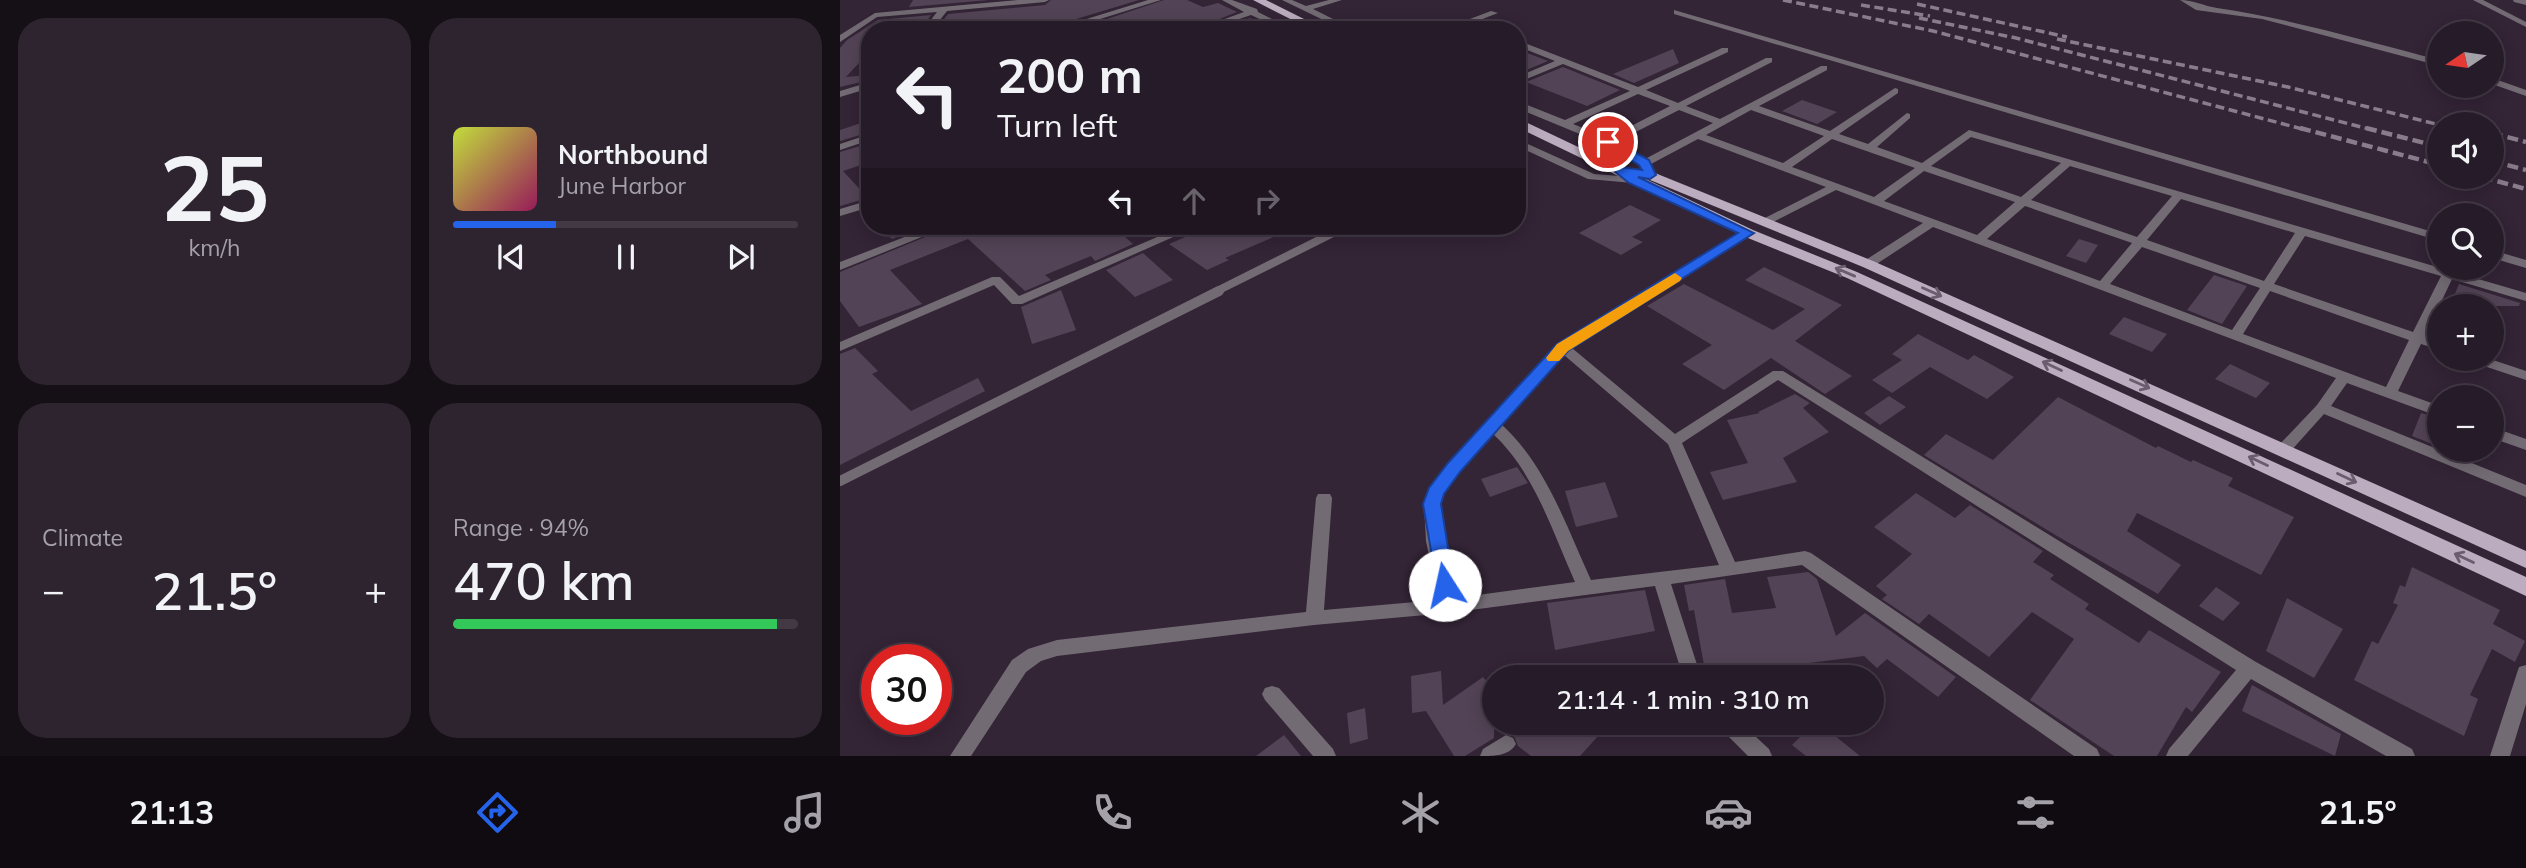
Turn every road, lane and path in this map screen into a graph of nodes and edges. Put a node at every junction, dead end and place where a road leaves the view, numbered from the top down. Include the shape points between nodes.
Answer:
1 (1045, 0) edge
2 (1226, 0) edge
3 (1258, 0) edge
4 (1286, 0) edge
5 (1338, 0) edge
6 (2184, 0) edge
7 (2477, 0) edge
8 (2517, 0) edge
9 (1149, 1) edge
10 (2526, 3) edge
11 (944, 9) junction
12 (1306, 9) junction
13 (1254, 11) junction
14 (1677, 12) dead end
15 (1494, 13) dead end
16 (866, 21) edge
17 (934, 21) edge
18 (1084, 21) edge
19 (1225, 21) edge
20 (1273, 21) edge
21 (1302, 21) edge
22 (1332, 21) edge
23 (1472, 21) edge
24 (861, 24) edge
25 (2526, 25) edge
26 (842, 36) edge
27 (1526, 47) edge
28 (1725, 50) dead end
29 (1769, 60) dead end
30 (2427, 60) edge
31 (1563, 61) junction
32 (1824, 68) dead end
33 (1526, 76) edge
34 (2504, 85) edge
35 (861, 88) edge
36 (1638, 90) junction
37 (1895, 91) dead end
38 (2526, 93) edge
39 (840, 94) edge
40 (1679, 106) junction
41 (1751, 107) junction
42 (1526, 108) edge
43 (1907, 116) dead end
44 (1721, 123) junction
45 (1563, 125) junction
46 (1526, 126) edge
47 (1697, 135) junction
48 (1832, 135) junction
49 (861, 140) edge
50 (1608, 142) junction
51 (1526, 146) edge
52 (840, 147) edge
53 (1870, 148) junction
54 (2069, 162) junction
55 (1924, 166) junction
56 (1783, 168) junction
57 (1642, 173) junction
58 (1834, 187) junction
59 (2179, 195) junction
60 (2024, 201) junction
61 (1875, 202) junction
62 (861, 206) edge
63 (840, 214) edge
64 (1767, 220) junction
65 (1932, 223) junction
66 (2302, 231) junction
67 (1748, 233) junction
68 (2427, 234) edge
69 (920, 235) edge
70 (1171, 235) edge
71 (1329, 235) edge
72 (1978, 240) junction
73 (2139, 242) junction
74 (2504, 258) edge
75 (1868, 264) junction
76 (2526, 264) edge
77 (840, 266) edge
78 (2427, 268) edge
79 (2445, 280) edge
80 (2468, 280) edge
81 (2102, 286) junction
82 (2267, 286) junction
83 (2526, 297) edge
84 (2235, 336) junction
85 (2417, 338) junction
86 (2427, 341) edge
87 (840, 347) edge
88 (1563, 348) junction
89 (2504, 368) edge
90 (2526, 376) edge
91 (2344, 377) junction
92 (2390, 394) junction
93 (2427, 407) edge
94 (2322, 408) junction
95 (1493, 425) junction
96 (2504, 437) edge
97 (1674, 440) junction
98 (2526, 445) edge
99 (2284, 449) junction
100 (840, 481) edge
101 (2526, 491) edge
102 (1324, 498) dead end
103 (2526, 560) edge
104 (1730, 570) junction
105 (1661, 578) junction
106 (2526, 587) edge
107 (1586, 588) junction
108 (1448, 606) junction
109 (1314, 618) junction
110 (1688, 665) edge
111 (2249, 668) junction
112 (2526, 673) edge
113 (1272, 694) dead end
114 (1740, 735) edge
115 (961, 756) edge
116 (1326, 756) edge
117 (1762, 756) edge
118 (2090, 756) edge
119 (2176, 756) edge
120 (2404, 756) edge
121 (2500, 756) edge

1 - 11 street
2 - 13 street
3 - 21 main road
4 - 12 street
5 - 12 street
6 - 30 street via 2199,8 2262,17
7 - 25 street
8 - 10 street
9 - 18 street
11 - 16 street via 875,15
11 - 17 street
12 - 22 street
13 - 19 street
13 - 20 street
14 - 68 street
15 - 23 street
24 - 26 street
27 - 31 street
28 - 36 street
29 - 40 street
31 - 33 street
31 - 36 street
32 - 41 street
34 - 38 street
35 - 39 street
36 - 40 street
36 - 45 street
37 - 48 street
40 - 44 street
40 - 50 street
41 - 44 street
41 - 48 street
42 - 45 street
43 - 53 street
44 - 47 street
45 - 50 street
46 - 57 main road via 1618,170
47 - 56 street
47 - 57 street
48 - 53 street
48 - 56 street
49 - 52 street
50 - 57 street
51 - 57 street via 1592,177
53 - 55 street
54 - 55 street via 1969,133
54 - 59 street
54 - 60 street
55 - 60 street
55 - 61 street
56 - 58 street
57 - 64 main road
57 - 67 main road
58 - 61 street
58 - 64 street
59 - 66 street
59 - 73 street
60 - 72 street
60 - 73 street
61 - 65 street
62 - 63 street
64 - 75 main road
65 - 72 street
65 - 75 street
66 - 78 street
66 - 82 street
67 - 88 street
106 -> 67 main road via 1865,281
69 - 77 street
70 - 87 street via 1017,301 996,280
71 - 100 lane
72 - 81 street
73 - 81 street
73 - 82 street
74 - 76 street
75 -> 99 main road
79 - 85 street
80 - 83 street
81 - 84 street
82 - 84 street
82 - 85 street
84 - 91 street
85 - 86 street
85 - 92 street
88 - 95 street
88 - 97 street
89 - 90 street
91 - 92 street
91 - 94 street
92 - 93 street
94 - 99 street
94 - 101 street
95 - 107 street via 1531,468
95 - 108 street via 1454,468 1432,504
96 - 98 street
97 - 104 street
97 - 111 street via 1778,374
99 -> 103 main road
102 - 109 street
104 - 105 street
104 - 118 street via 1805,558
105 - 107 street
105 - 110 street
107 - 108 street
108 - 109 street
109 - 115 street via 1086,644 1035,655 1019,666 1003,687
111 - 119 street
111 - 120 street
112 - 121 street
113 - 116 street
114 - 117 street

